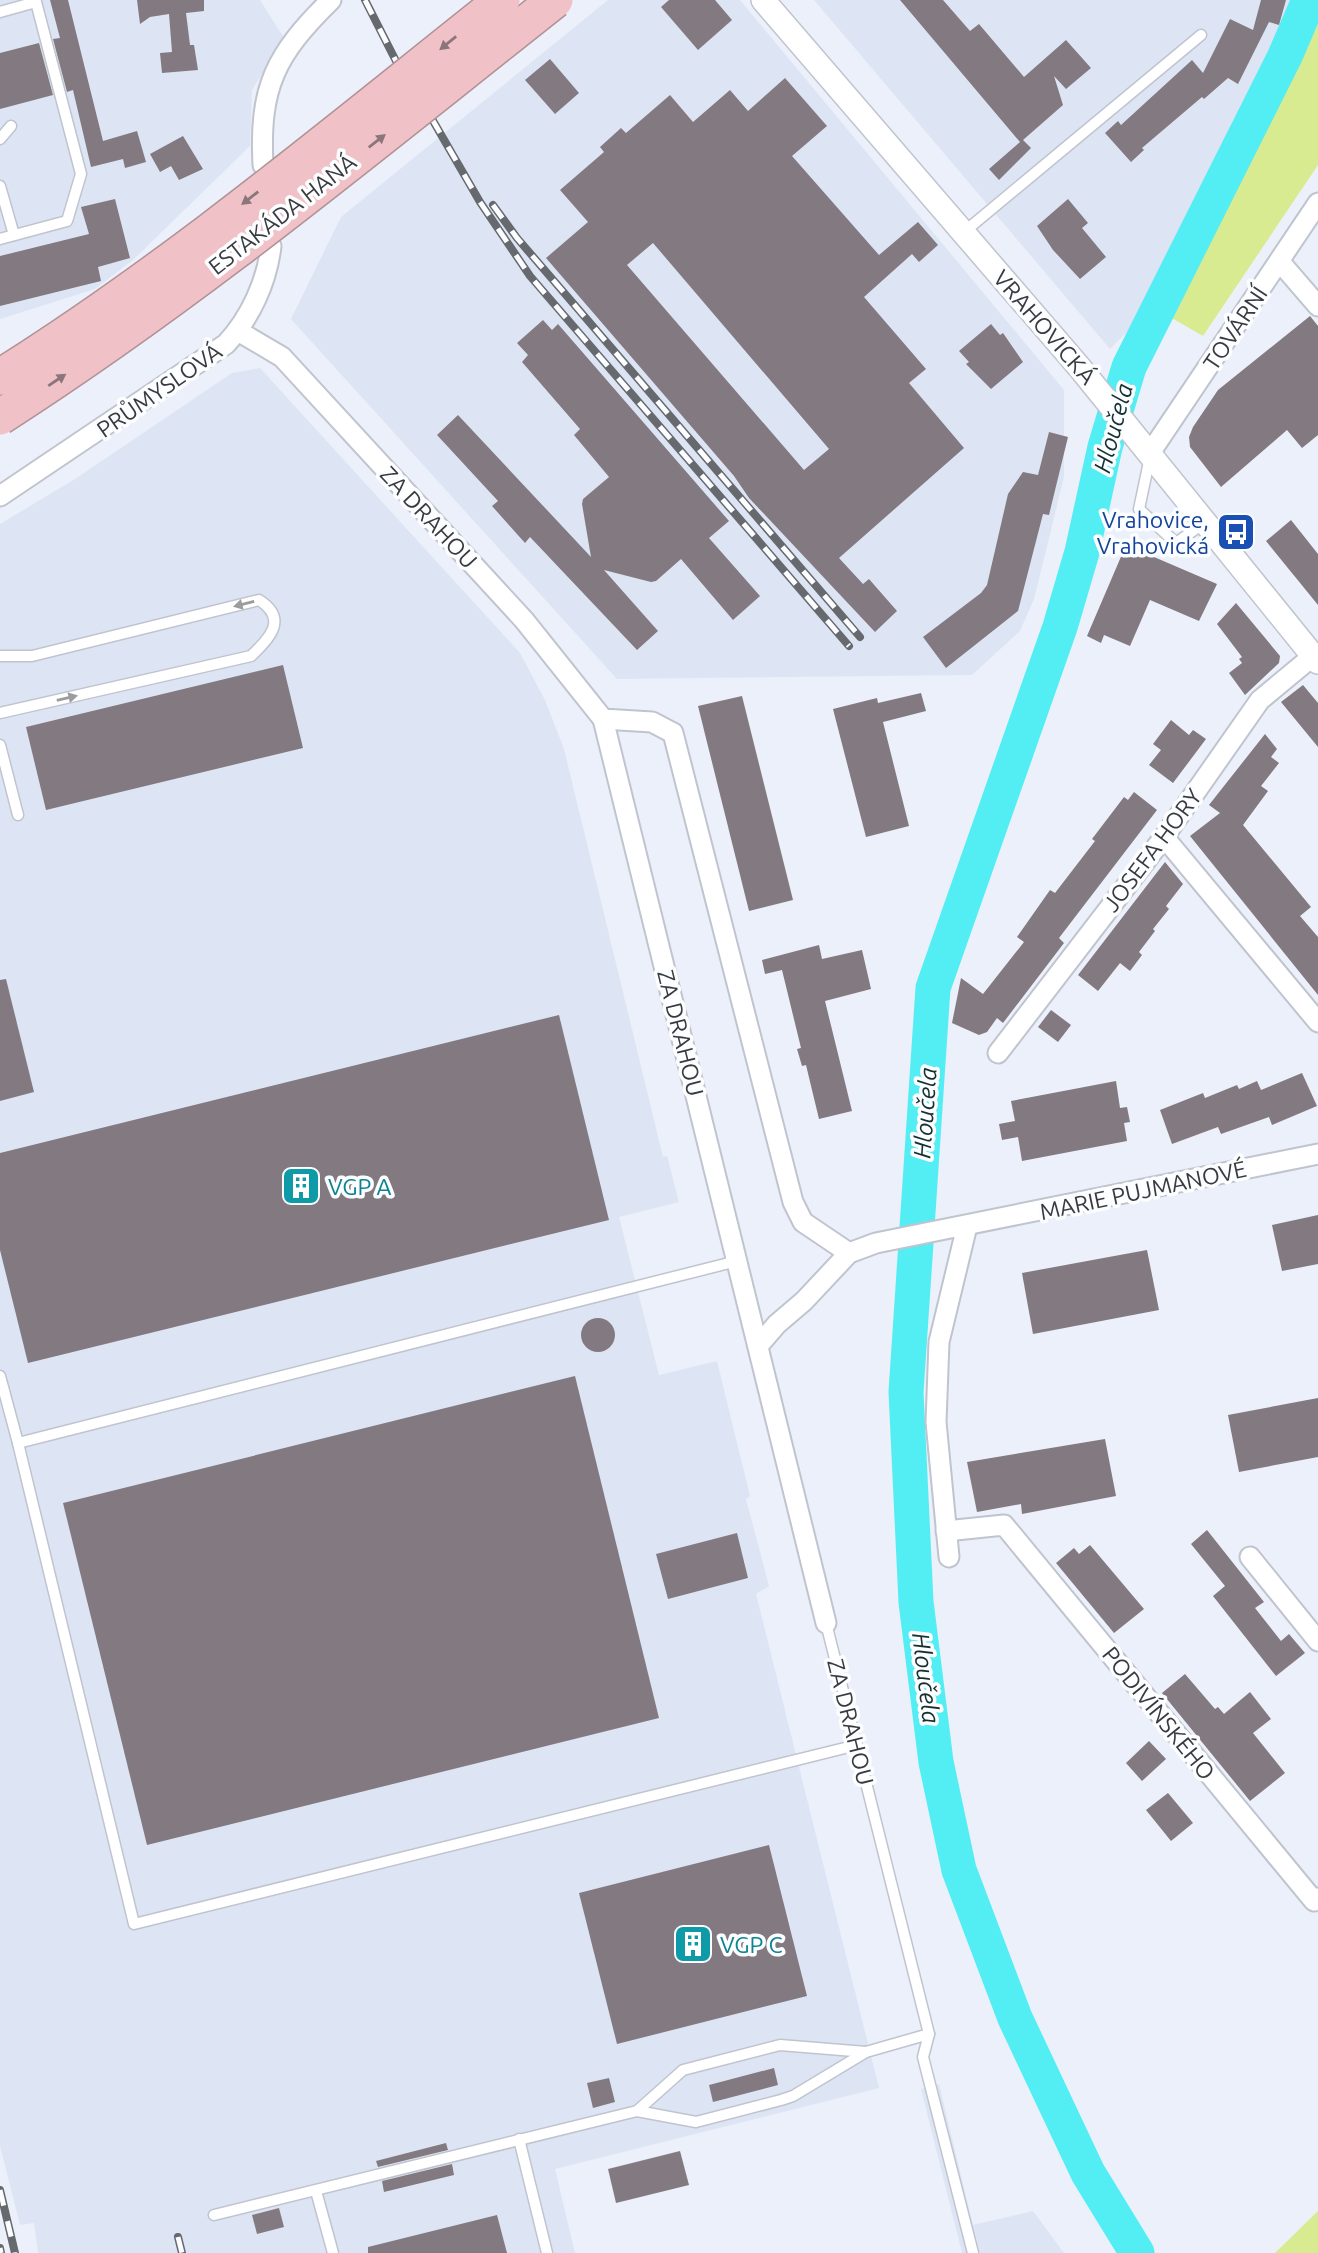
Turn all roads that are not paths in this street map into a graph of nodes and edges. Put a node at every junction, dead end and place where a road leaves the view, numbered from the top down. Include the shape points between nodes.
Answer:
1 (331, 0) edge
2 (502, 0) edge
3 (555, 0) edge
4 (763, 0) edge
5 (0, 12) edge
6 (1201, 35) dead end
7 (11, 126) dead end
8 (0, 139) edge
9 (263, 165) dead end
10 (0, 186) edge
11 (1318, 203) edge
12 (964, 233) junction
13 (14, 235) junction
14 (0, 239) edge
15 (271, 246) dead end
16 (1280, 262) junction
17 (1318, 306) edge
18 (239, 331) junction
19 (0, 377) edge
20 (0, 417) edge
21 (1150, 453) junction
22 (0, 496) edge
23 (1205, 522) junction
24 (0, 656) edge
25 (1316, 659) edge
26 (0, 713) edge
27 (603, 719) junction
28 (0, 745) edge
29 (18, 815) dead end
30 (1164, 836) junction
31 (1318, 1021) edge
32 (998, 1052) dead end
33 (1318, 1154) edge
34 (967, 1226) junction
35 (849, 1253) junction
36 (737, 1261) junction
37 (758, 1346) junction
38 (0, 1376) edge
39 (18, 1443) junction
40 (946, 1531) junction
41 (949, 1557) dead end
42 (1250, 1557) dead end
43 (826, 1623) joint
44 (1318, 1641) edge
45 (857, 1745) junction
46 (1316, 1900) edge
47 (929, 2034) junction
48 (866, 2052) junction
49 (637, 2112) junction
50 (519, 2139) junction
51 (316, 2190) junction
52 (214, 2216) dead end
53 (333, 2253) edge
54 (547, 2253) edge
55 (973, 2253) edge

1 - 9 street via 287,52 265,92
2 -> 19 highway, ESTAKÁDA HANÁ, bridge via 173,258
20 -> 3 highway, ESTAKÁDA HANÁ, bridge via 147,317
4 - 12 street, VRAHOVICKÁ
5 - 13 lane via 36,2 81,174 67,221
6 - 12 lane
7 - 8 lane
10 - 13 lane
11 - 16 street, TOVÁRNÍ
12 - 21 street, VRAHOVICKÁ
13 - 14 lane
15 - 18 street, PRŮMYSLOVÁ via 262,284
16 - 17 street
16 - 21 street, TOVÁRNÍ
18 - 22 street, PRŮMYSLOVÁ via 213,355
18 - 27 street, ZA DRAHOU via 282,358 524,621
21 - 23 street, VRAHOVICKÁ
21 - 23 lane via 1139,509 1176,543
23 - 25 street, VRAHOVICKÁ
26 -> 24 lane via 251,656 271,637 275,621 270,607 259,600 32,656
25 - 30 street, JOSEFA HORY via 1260,700
27 - 35 street via 652,722 673,733 793,1202 803,1222
27 - 36 street, ZA DRAHOU
28 - 29 lane
30 - 31 street
30 - 32 street, JOSEFA HORY
33 - 34 street, MARIE PUJMANOVÉ
34 - 35 street, MARIE PUJMANOVÉ via 876,1243
34 - 40 street via 939,1342 936,1422
35 - 37 street
36 - 37 street, ZA DRAHOU
36 - 39 lane
37 - 43 street, ZA DRAHOU
38 - 39 lane
39 - 45 lane via 134,1924
40 - 41 street
40 - 46 street, PODIVÍNSKÉHO via 1004,1525
42 - 44 street
43 - 45 lane, ZA DRAHOU
45 - 47 lane, ZA DRAHOU
47 - 48 lane
47 - 55 lane, ZA DRAHOU via 923,2057
48 - 49 lane via 781,2100 696,2122
48 - 49 lane via 780,2045 683,2070
49 - 50 lane
50 - 51 lane
50 - 54 lane
51 - 52 lane
51 - 53 lane

